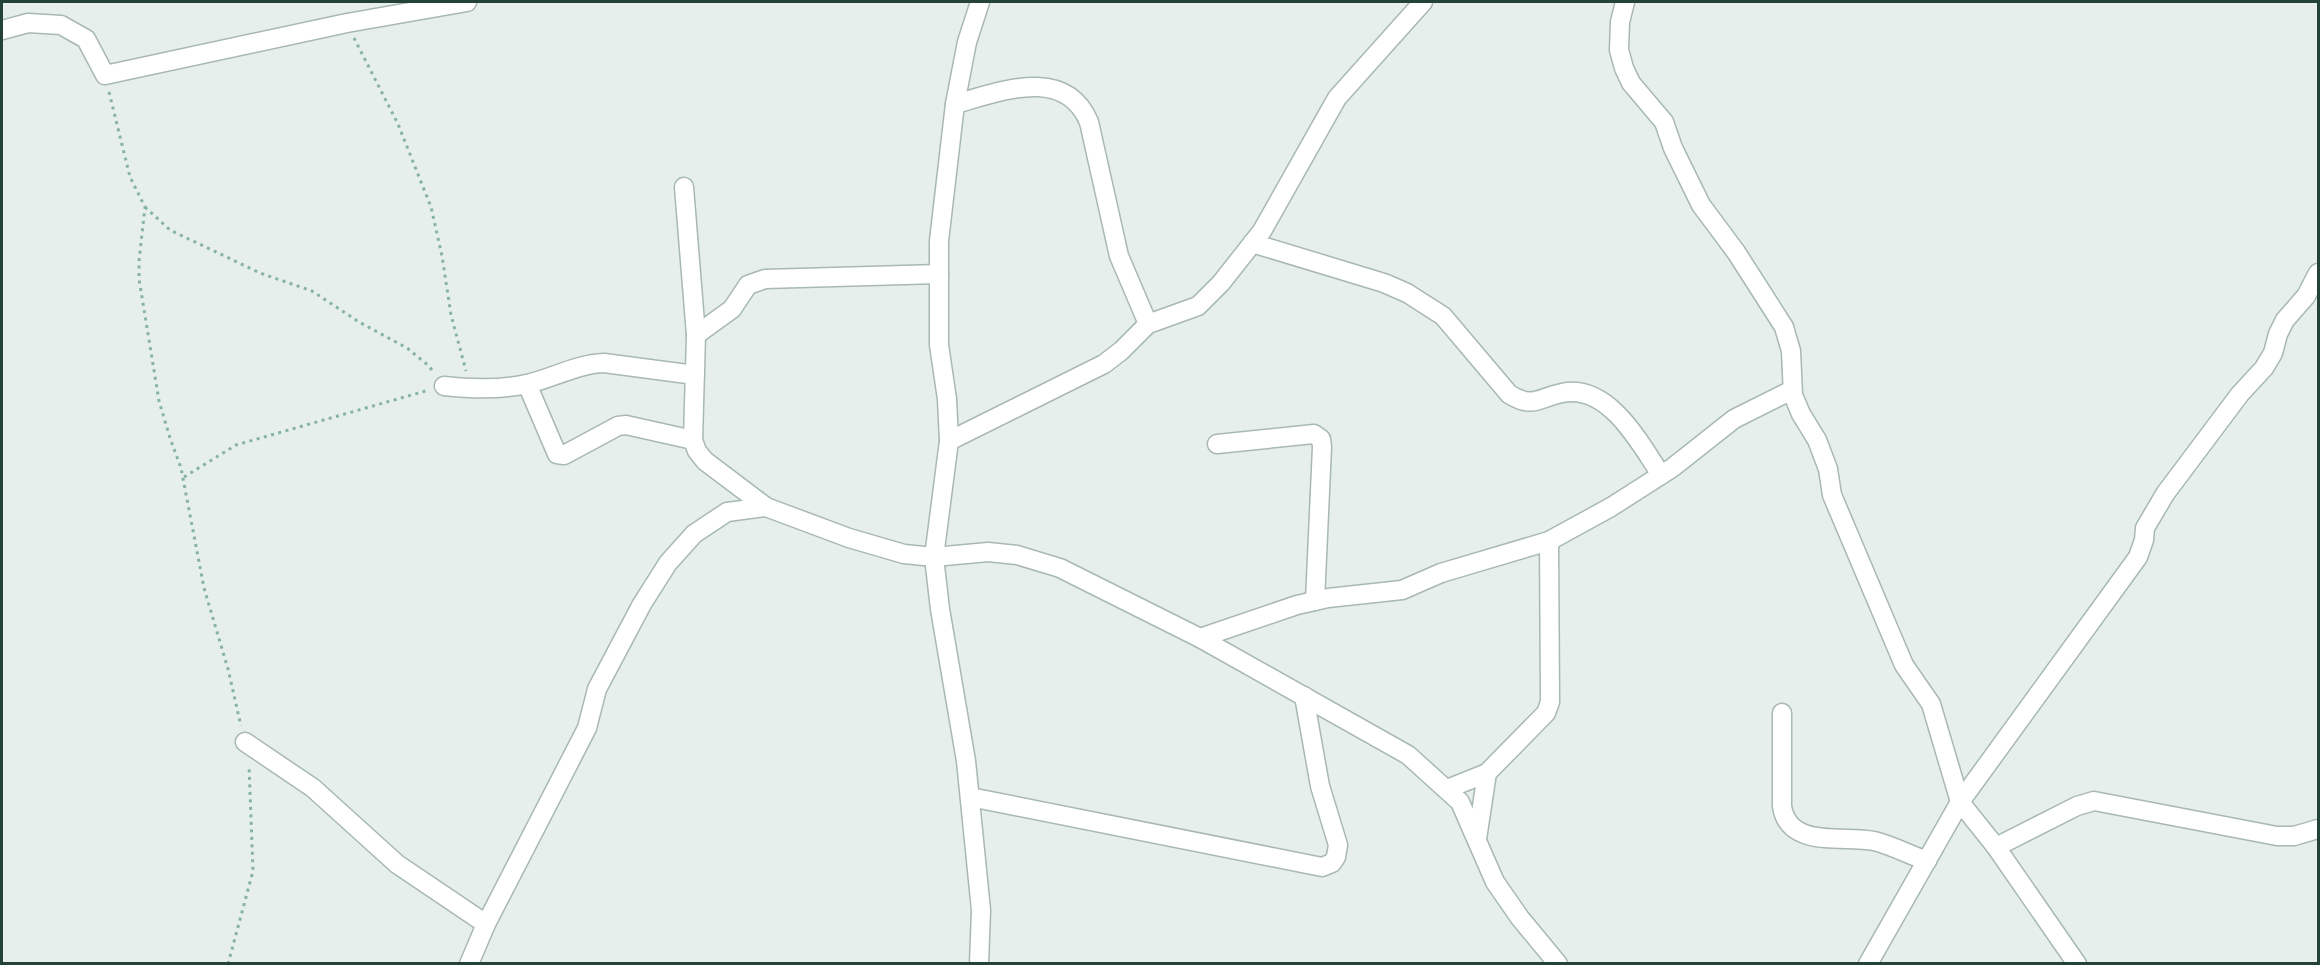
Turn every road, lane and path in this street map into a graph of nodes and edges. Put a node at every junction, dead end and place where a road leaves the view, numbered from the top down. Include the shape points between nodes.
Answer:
1 (467, 2) edge
2 (980, 2) edge
3 (1424, 2) edge
4 (1625, 2) edge
5 (347, 23) junction
6 (2, 30) edge
7 (105, 75) junction
8 (955, 104) junction
9 (684, 187) dead end
10 (145, 207) junction
11 (1252, 243) junction
12 (2319, 273) edge
13 (939, 274) junction
14 (1148, 324) junction
15 (696, 335) junction
16 (695, 375) junction
17 (528, 384) junction
18 (444, 386) junction
19 (471, 389) junction
20 (1792, 390) junction
21 (693, 440) junction
22 (949, 441) junction
23 (1217, 444) dead end
24 (1661, 475) junction
25 (184, 477) junction
26 (726, 477) junction
27 (766, 507) junction
28 (727, 512) junction
29 (1549, 541) junction
30 (934, 557) junction
31 (1315, 601) junction
32 (1200, 638) junction
33 (1304, 696) junction
34 (1782, 713) dead end
35 (245, 742) junction
36 (1486, 773) junction
37 (1447, 789) junction
38 (970, 797) junction
39 (1960, 802) junction
40 (2319, 829) edge
41 (1477, 840) junction
42 (1996, 847) junction
43 (1927, 861) junction
44 (486, 924) junction
45 (228, 963) edge
46 (469, 963) edge
47 (979, 963) edge
48 (1558, 963) edge
49 (1868, 963) edge
50 (2078, 963) edge

1 - 5 street
2 - 8 street via 967,42
3 - 11 street via 1337,98
4 - 20 street via 1619,50 1624,68 1631,83 1664,122 1681,168 1701,205 1784,327 1791,351
5 - 7 street
5 - 19 path via 398,124 431,207 451,315
6 - 7 street via 28,23 61,25 87,39
7 - 10 path via 130,177
8 - 13 street via 939,241
8 - 14 street via 1022,86 1037,86 1056,90 1084,111 1119,255
9 - 15 street
10 - 18 path via 170,230 260,273 312,291 407,348 429,366
10 - 25 path via 139,279 159,401
11 - 14 street via 1198,306
11 - 24 street via 1407,293 1443,316 1519,401 1533,403 1562,393 1589,395 1627,424
12 - 39 street via 2285,320 2264,368 2165,494 2145,528 2138,557
13 - 15 street via 765,279 748,285 732,309
13 - 22 street via 939,345
14 - 22 street via 1104,364
15 - 16 street
16 - 17 street via 604,363
16 - 21 street
17 - 19 street
17 - 21 street via 557,454 564,455 626,425
18 - 19 street
18 - 25 path via 236,445
20 - 24 street via 1734,419
20 - 39 street via 1817,440 1833,495 1904,665 1938,721
21 - 26 street via 705,461
22 - 30 street
23 - 31 street via 1314,434 1321,439
24 - 29 street
25 - 35 path via 204,588
26 - 27 street
26 - 28 street
27 - 28 street
27 - 30 street via 859,541 904,554
28 - 44 street via 694,534 642,604 597,689 587,728
29 - 31 street via 1442,573 1402,590
29 - 36 street via 1550,702 1546,713
30 - 32 street via 988,552 1017,555 1070,573
30 - 38 street
31 - 32 street
32 - 33 street
33 - 37 street via 1408,754
33 - 38 street via 1320,786 1338,845 1332,863 1322,867
34 - 43 street via 1782,806 1784,818 1791,826 1813,837 1874,842
35 - 44 street via 313,788 397,864
35 - 45 path via 250,771 253,871
36 - 37 street
36 - 41 street
37 - 41 street via 1460,802
38 - 47 street via 981,910
39 - 42 street
39 - 43 street
40 - 42 street via 2277,836 2094,801
41 - 48 street via 1495,882
42 - 50 street
43 - 49 street
44 - 46 street

